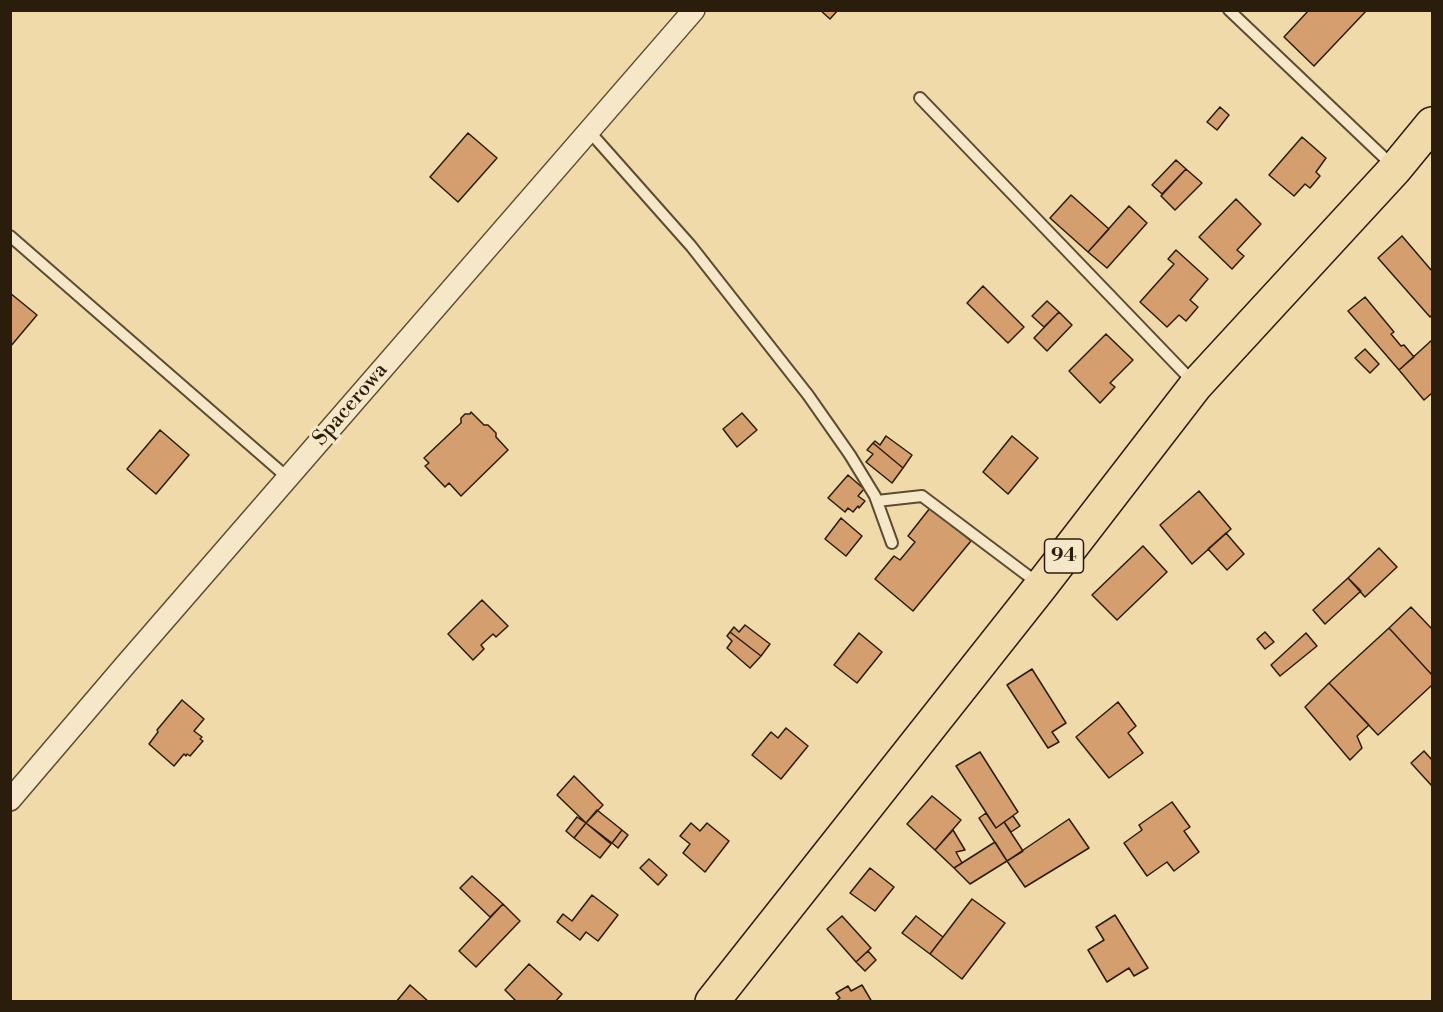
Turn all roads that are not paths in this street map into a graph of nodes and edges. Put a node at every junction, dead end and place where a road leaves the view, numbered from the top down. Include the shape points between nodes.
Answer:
1 (694, 10) edge
2 (1229, 10) edge
3 (920, 98) dead end
4 (1432, 124) edge
5 (589, 131) junction
6 (1395, 169) junction
7 (10, 236) edge
8 (1196, 385) junction
9 (288, 478) junction
10 (877, 501) junction
11 (892, 543) dead end
12 (1041, 586) junction
13 (10, 800) edge
14 (712, 1002) edge

1 - 5 street, Spacerowa
2 - 6 lane
3 - 8 lane
4 - 6 main road, 94
5 - 9 street, Spacerowa
5 - 10 lane via 691,246 801,386
6 - 8 main road, 94
7 - 9 lane
8 - 12 main road, 94
9 - 13 street, Spacerowa
10 - 11 lane
10 - 12 lane via 922,496
12 - 14 main road, 94

